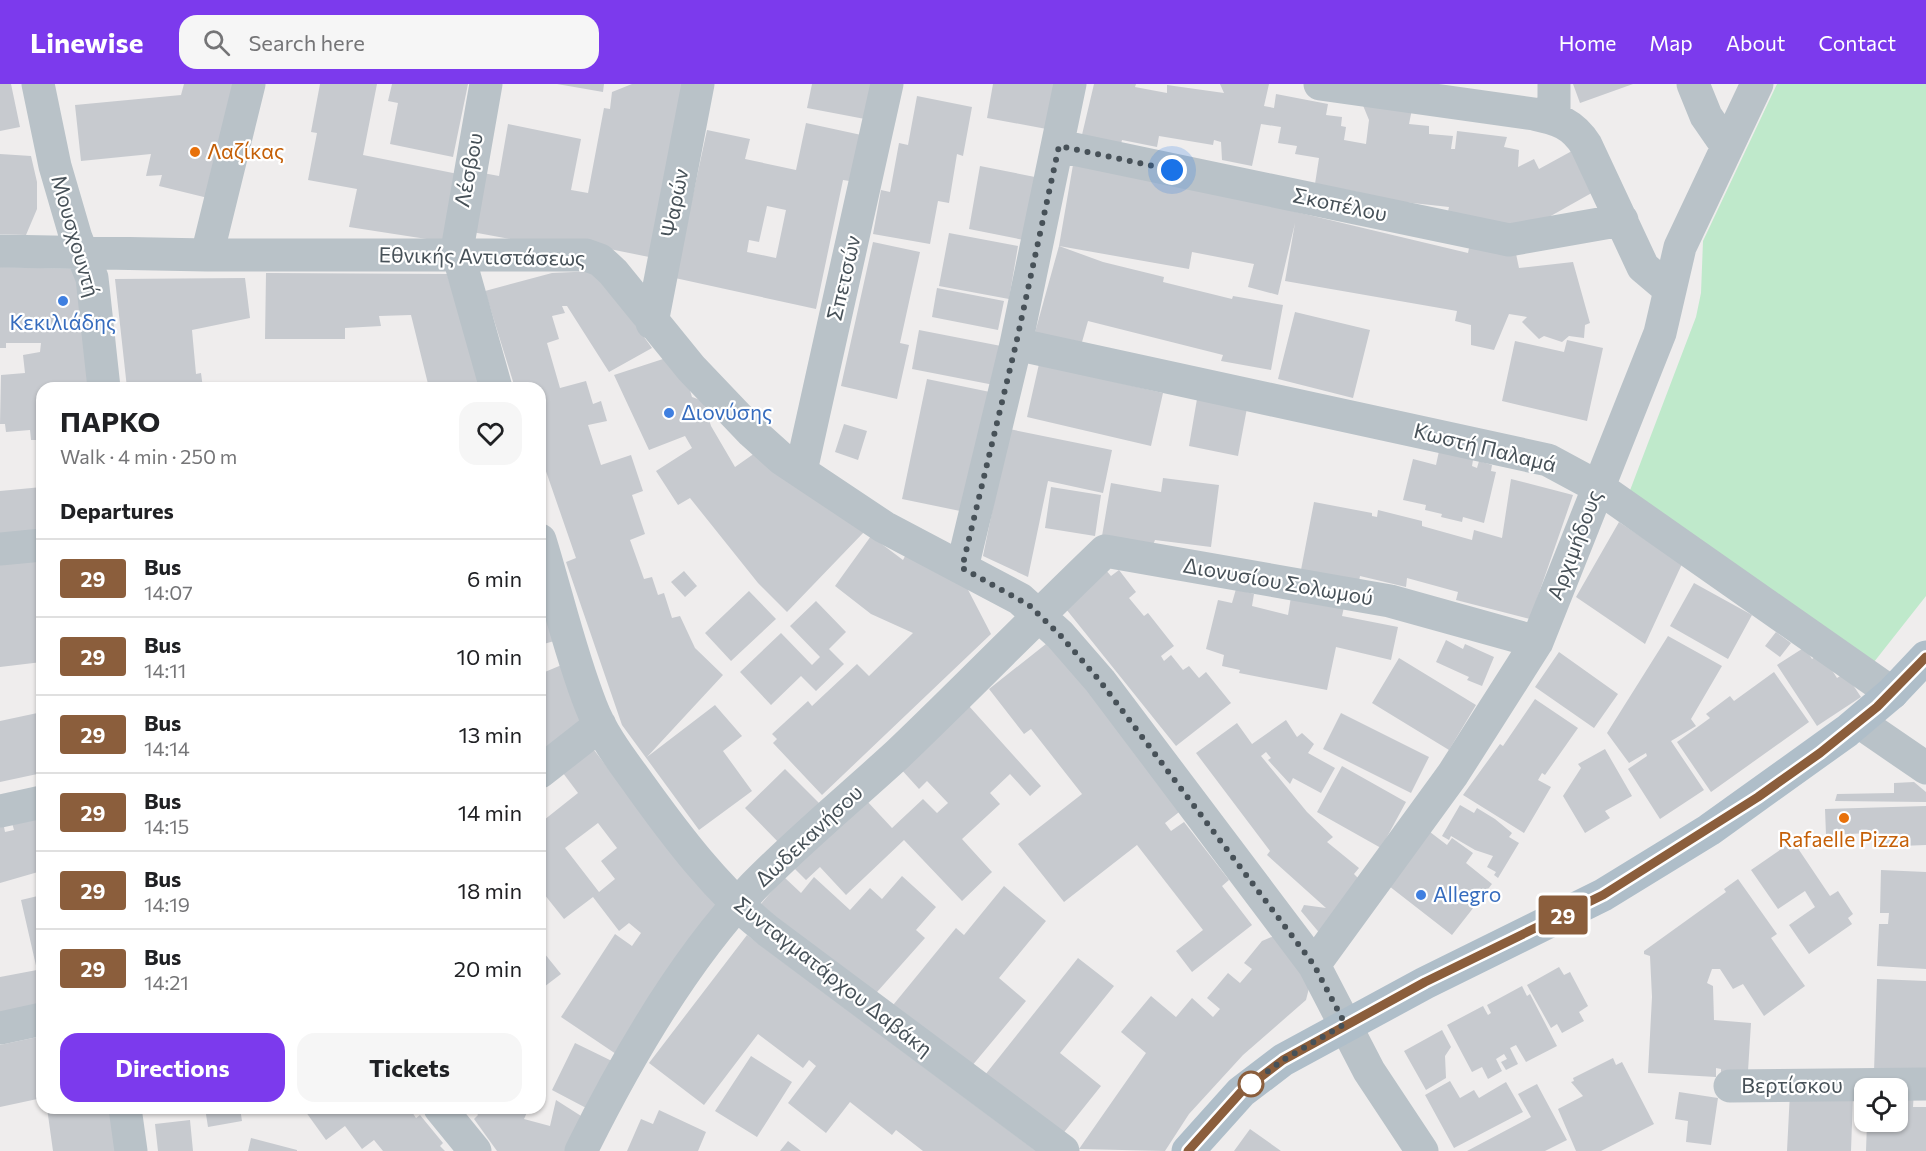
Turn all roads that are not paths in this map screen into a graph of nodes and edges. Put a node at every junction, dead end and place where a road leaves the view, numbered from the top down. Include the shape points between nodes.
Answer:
1 (38, 84) edge
2 (249, 84) edge
3 (486, 84) edge
4 (698, 84) edge
5 (887, 84) edge
6 (1070, 84) edge
7 (1320, 84) edge
8 (1554, 84) edge
9 (1694, 84) edge
10 (1757, 84) edge
11 (1554, 118) junction
12 (1726, 145) junction
13 (1059, 146) junction
14 (1622, 220) junction
15 (0, 250) edge
16 (81, 251) junction
17 (207, 255) junction
18 (458, 257) junction
19 (1669, 289) junction
20 (652, 323) junction
21 (1016, 344) junction
22 (103, 382) edge
23 (494, 382) edge
24 (801, 471) junction
25 (1598, 487) junction
26 (36, 546) edge
27 (0, 549) edge
28 (546, 560) edge
29 (962, 568) junction
30 (1039, 614) junction
31 (1537, 642) junction
32 (1926, 657) edge
33 (1892, 693) junction
34 (1859, 722) junction
35 (600, 725) junction
36 (546, 767) edge
37 (1926, 768) edge
38 (36, 803) edge
39 (0, 811) edge
40 (737, 906) junction
41 (1314, 965) junction
42 (36, 1020) edge
43 (1345, 1024) junction
44 (0, 1028) edge
45 (1926, 1084) edge
46 (1730, 1086) dead end
47 (126, 1114) edge
48 (445, 1114) edge
49 (131, 1151) edge
50 (475, 1151) edge
51 (581, 1151) edge
52 (1063, 1151) edge
53 (1188, 1151) edge
54 (1422, 1151) edge

1 - 16 street, Μουσχουντή via 55,166
2 - 17 street
3 - 18 street, Λέσβου via 458,229
4 - 20 street, Ψαρών
5 - 24 street, Σπετσών
6 - 13 street
7 - 11 street
8 - 11 street
9 - 12 street via 1706,116
10 - 12 street, Αρχιμήδους
11 - 14 street via 1571,126 1582,139
12 - 19 street, Αρχιμήδους via 1680,247
13 - 14 street, Σκοπέλου via 1509,240
13 - 21 street
14 - 19 street via 1643,267
15 - 16 street, Εθνικής Αντιστάσεως
16 - 17 street, Εθνικής Αντιστάσεως
16 - 22 street, Μουσχουντή via 92,278
17 - 18 street, Εθνικής Αντιστάσεως
18 - 20 street, Εθνικής Αντιστάσεως via 592,257 613,272
18 - 23 street
19 - 25 street, Αρχιμήδους via 1660,333
20 - 24 street, Εθνικής Αντιστάσεως via 744,424
21 - 25 street, Κωστή Παλαμά via 1548,460
21 - 29 street
24 - 29 street, Εθνικής Αντιστάσεως via 884,527
25 - 31 street, Αρχιμήδους
25 - 33 street, Κωστή Παλαμά
26 - 27 street
28 - 35 street, Συνταγματάρχου Δαβάκη
29 - 30 street, Εθνικής Αντιστάσεως via 1020,599
30 - 31 street, Διονυσίου Σολωμού via 1105,551 1390,601
30 - 40 street, Δωδεκανήσου via 968,687
30 - 41 street, Εθνικής Αντιστάσεως via 1100,681
31 - 41 street, Αρχιμήδους via 1453,774
32 - 33 main road
33 - 34 main road
34 - 37 street
34 - 43 main road via 1758,797 1635,877
35 - 36 street
35 - 40 street, Συνταγματάρχου Δαβάκη via 650,799
38 - 39 street
40 - 51 street, Δωδεκανήσου via 640,1040
40 - 52 street, Συνταγματάρχου Δαβάκη
41 - 43 street, Εθνικής Αντιστάσεως
42 - 44 street
43 - 53 main road via 1253,1081
43 - 54 street, Εθνικής Αντιστάσεως via 1379,1088
45 - 46 street, Βερτίσκου
47 - 49 street
48 - 50 street

